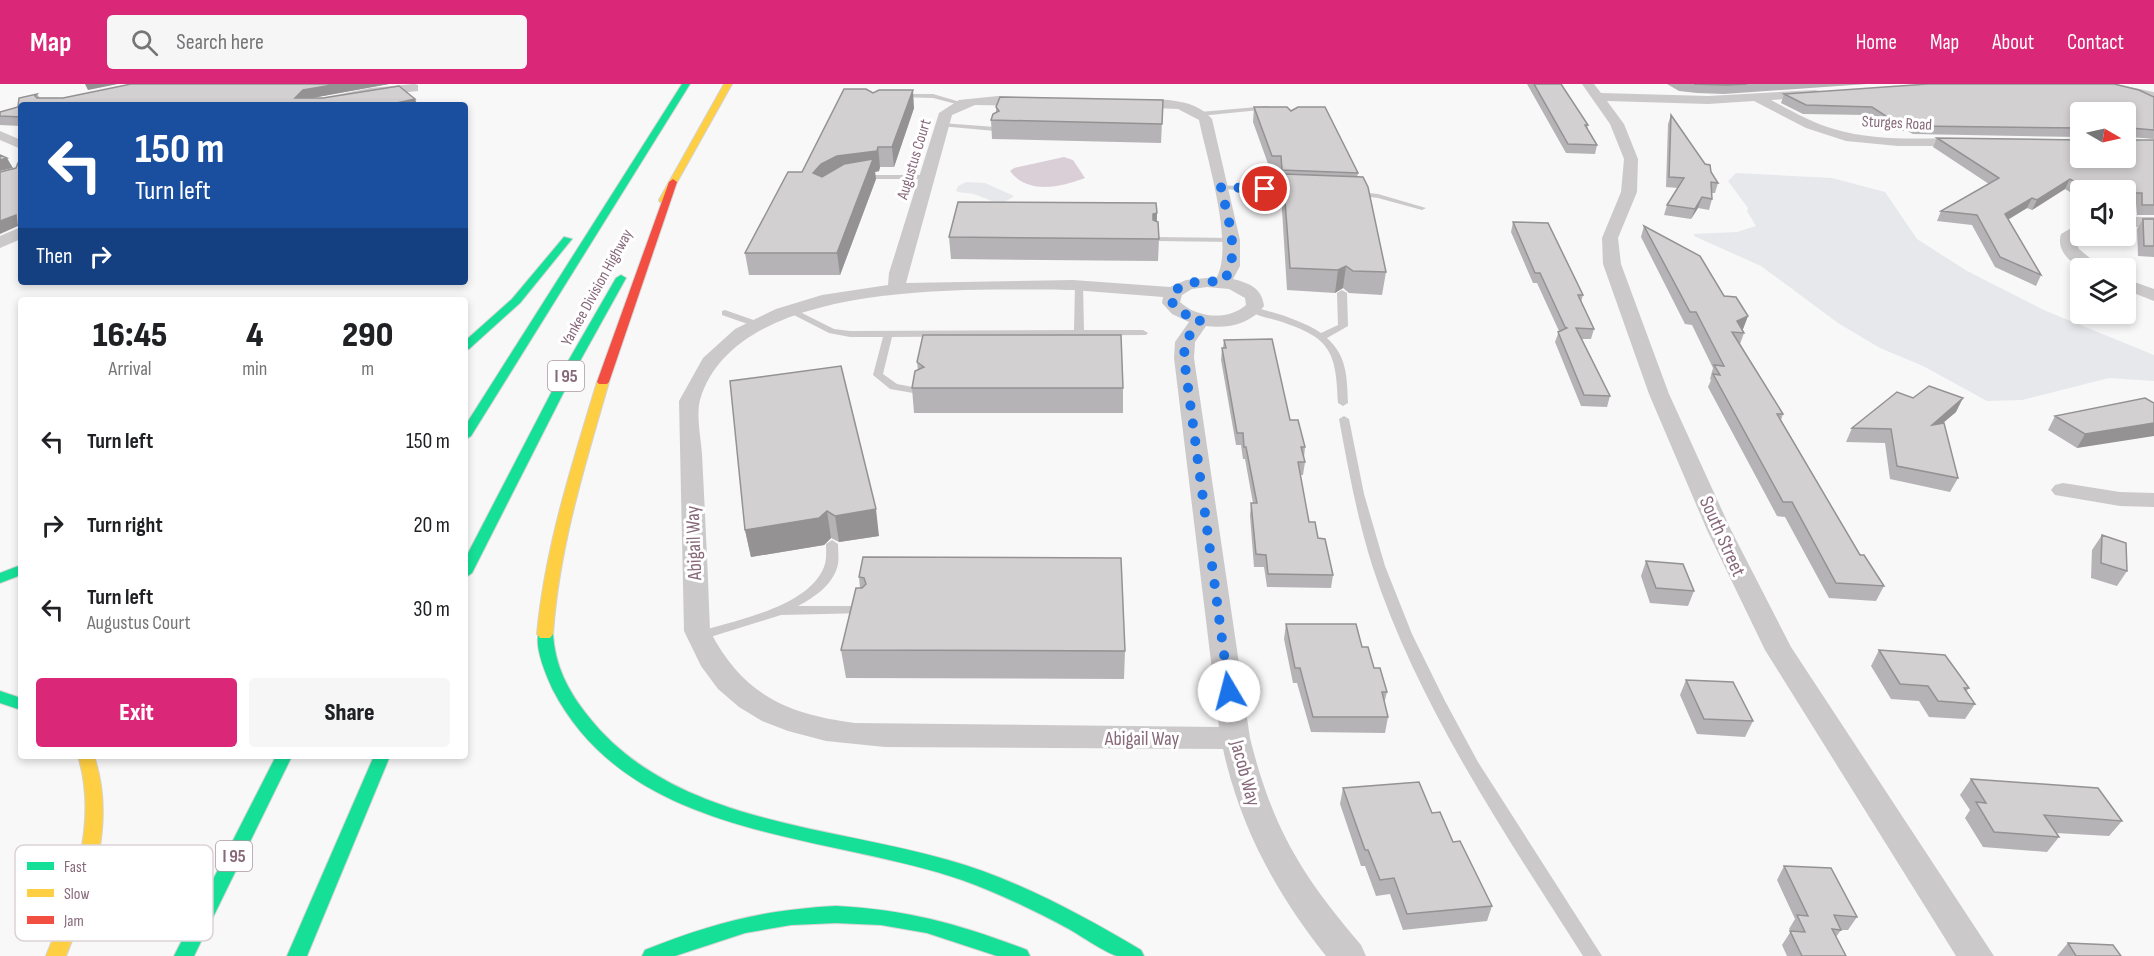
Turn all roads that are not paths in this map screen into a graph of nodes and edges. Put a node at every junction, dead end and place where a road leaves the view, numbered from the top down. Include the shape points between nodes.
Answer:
1 (686, 84) edge
2 (728, 84) edge
3 (2098, 84) edge
4 (414, 88) dead end
5 (1593, 91) edge
6 (1827, 93) edge
7 (2154, 96) edge
8 (888, 98) edge
9 (1757, 98) junction
10 (323, 102) edge
11 (1051, 102) edge
12 (1119, 103) edge
13 (964, 104) junction
14 (1276, 110) edge
15 (1200, 114) junction
16 (661, 124) junction
17 (942, 125) junction
18 (995, 129) edge
19 (0, 135) edge
20 (1986, 142) edge
21 (18, 144) edge
22 (927, 177) junction
23 (848, 178) edge
24 (673, 183) junction
25 (1221, 187) junction
26 (1310, 191) edge
27 (1344, 193) edge
28 (1422, 208) dead end
29 (587, 214) dead end
30 (2136, 222) edge
31 (2154, 222) edge
32 (573, 232) dead end
33 (2070, 233) edge
34 (18, 234) edge
35 (1157, 239) edge
36 (1232, 240) junction
37 (0, 243) edge
38 (2080, 258) edge
39 (1223, 282) junction
40 (1079, 285) junction
41 (897, 286) junction
42 (2136, 288) edge
43 (1173, 293) junction
44 (1342, 293) edge
45 (2154, 296) edge
46 (1253, 310) junction
47 (791, 311) junction
48 (725, 313) dead end
49 (1201, 319) junction
50 (759, 325) junction
51 (1079, 333) junction
52 (1143, 333) dead end
53 (888, 334) junction
54 (1321, 337) junction
55 (468, 344) edge
56 (919, 391) edge
57 (1343, 403) dead end
58 (1344, 419) dead end
59 (468, 431) edge
60 (2063, 490) dead end
61 (2154, 500) edge
62 (832, 544) dead end
63 (468, 567) edge
64 (18, 571) edge
65 (0, 578) edge
66 (861, 610) edge
67 (774, 611) junction
68 (699, 636) junction
69 (0, 697) edge
70 (18, 703) edge
71 (1235, 738) junction
72 (88, 759) edge
73 (282, 759) edge
74 (381, 759) edge
75 (94, 845) edge
76 (213, 898) edge
77 (62, 941) edge
78 (192, 941) edge
79 (56, 956) edge
80 (184, 956) edge
81 (297, 956) edge
82 (652, 956) edge
83 (1020, 956) edge
84 (1134, 956) edge
85 (1348, 956) edge
86 (1593, 956) edge
87 (1976, 956) edge

1 - 16 highway, Yankee Division Highway
2 - 24 highway, Yankee Division Highway / I 95
3 - 7 street
4 - 10 street
5 - 9 street, Sturges Road via 1686,100
5 - 87 street, South Street via 1617,124 1631,159 1629,192 1613,228 1610,256 1659,394 1719,530 1769,633
6 - 9 street, Sturges Road
8 - 13 lane via 933,96
9 - 20 street, Sturges Road via 1819,129 1852,138
11 - 13 street
12 - 15 street via 1172,105
13 - 17 street, Augustus Court via 948,111
14 - 15 lane
15 - 25 street via 1206,121
16 - 29 highway
16 - 59 highway, Yankee Division Highway
17 - 18 lane
17 - 22 street, Augustus Court
19 - 21 street
22 - 23 lane
22 - 41 street, Augustus Court
24 - 63 highway, Yankee Division Highway / I 95 via 569,370
24 - 84 highway via 596,397 561,533 546,617 546,650 560,690 581,724 607,749 654,785 677,796 743,819 946,867 986,881 1043,905
25 - 26 lane
25 - 36 street
27 - 28 lane via 1378,196
30 - 31 street
32 - 55 highway via 516,301
33 - 38 street via 2067,241
34 - 37 street
35 - 36 lane
36 - 39 street via 1231,266
39 - 43 street via 1193,283
39 - 46 street via 1251,293 1256,300
40 - 41 street, Abigail Way
40 - 43 street, Abigail Way via 1136,286
40 - 51 lane
41 - 47 street, Abigail Way via 844,295
42 - 45 street
43 - 49 street via 1171,303 1177,310
44 - 54 lane via 1343,326
46 - 49 street via 1235,319
46 - 54 lane
47 - 50 street, Abigail Way
47 - 53 lane via 836,332
48 - 50 lane
49 - 71 street, Jacob Way via 1185,342 1184,358
50 - 68 street, Abigail Way via 713,360 694,387 690,401
51 - 52 lane
51 - 53 lane
53 - 56 lane via 878,375 894,387
54 - 57 lane via 1338,357
58 - 86 lane via 1365,529 1402,630 1465,755
60 - 61 street
62 - 67 lane via 833,566 822,584 801,601
64 - 65 highway
66 - 67 lane
67 - 68 lane
68 - 71 street, Abigail Way via 720,674 748,699 787,719 833,731 885,736
69 - 70 highway
71 - 85 street, Jacob Way via 1252,803 1275,853 1313,914
72 - 75 highway via 96,807
73 - 76 highway, I 95
74 - 81 highway
77 - 79 highway
78 - 80 highway, I 95
82 - 83 highway via 698,938 770,920 850,915 901,918 942,927

